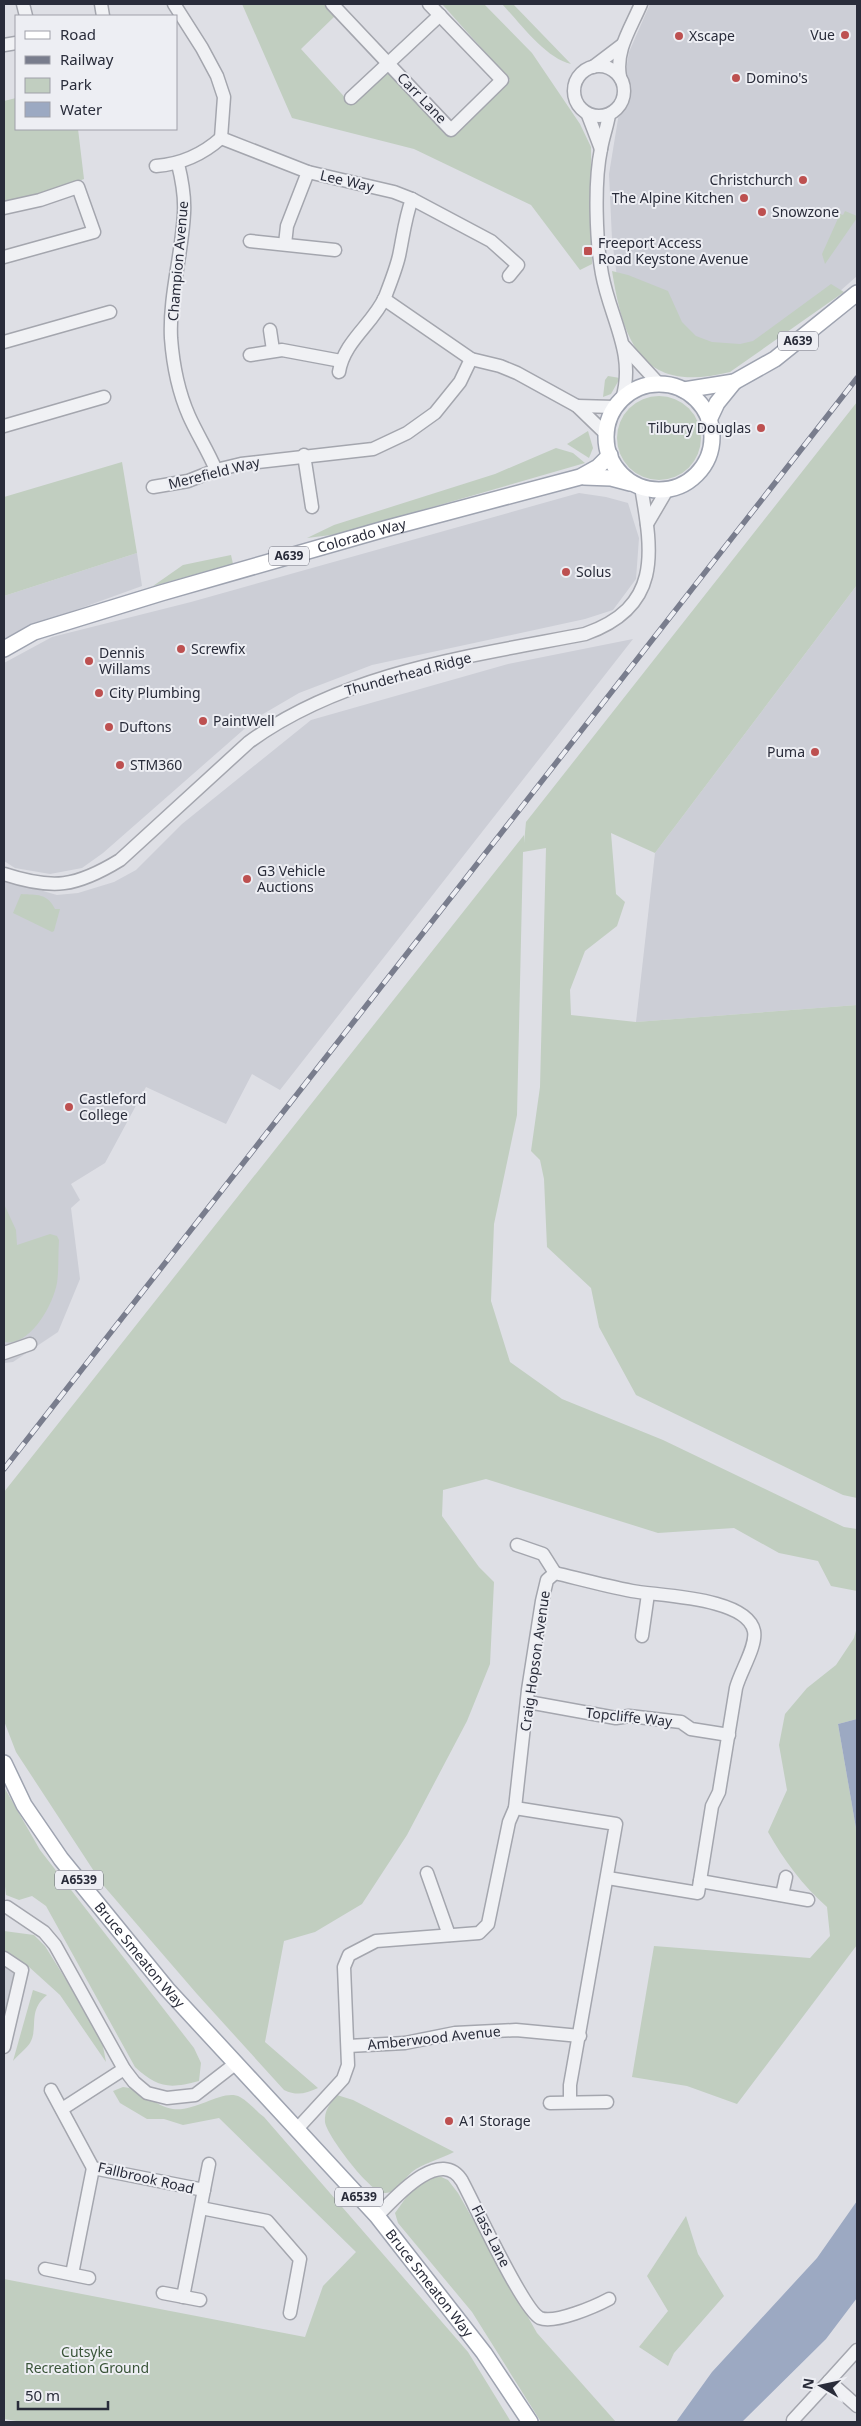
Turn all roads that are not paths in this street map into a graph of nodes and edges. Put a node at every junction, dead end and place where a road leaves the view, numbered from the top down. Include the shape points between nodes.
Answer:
1 (174, 4) edge
2 (332, 4) edge
3 (430, 4) edge
4 (641, 4) edge
5 (440, 15) junction
6 (622, 45) junction
7 (389, 64) junction
8 (594, 66) junction
9 (620, 76) junction
10 (351, 98) dead end
11 (588, 115) junction
12 (609, 116) junction
13 (221, 138) junction
14 (601, 149) junction
15 (178, 164) junction
16 (156, 166) dead end
17 (308, 172) junction
18 (412, 199) junction
19 (4, 208) edge
20 (250, 241) dead end
21 (285, 244) junction
22 (335, 250) dead end
23 (4, 257) edge
24 (509, 276) dead end
25 (857, 293) edge
26 (384, 299) junction
27 (110, 312) dead end
28 (270, 330) dead end
29 (4, 342) edge
30 (624, 346) junction
31 (273, 350) junction
32 (250, 356) dead end
33 (471, 359) junction
34 (734, 382) junction
35 (659, 384) junction
36 (684, 390) junction
37 (104, 397) dead end
38 (618, 403) junction
39 (577, 406) junction
40 (709, 420) junction
41 (4, 426) edge
42 (606, 434) junction
43 (304, 455) junction
44 (610, 456) junction
45 (216, 470) junction
46 (580, 477) junction
47 (637, 485) junction
48 (153, 487) dead end
49 (667, 490) junction
50 (312, 507) dead end
51 (647, 524) junction
52 (4, 649) edge
53 (4, 874) edge
54 (30, 1344) dead end
55 (4, 1353) edge
56 (517, 1545) dead end
57 (554, 1573) junction
58 (648, 1594) junction
59 (642, 1636) dead end
60 (528, 1702) junction
61 (729, 1735) junction
62 (4, 1763) edge
63 (515, 1808) junction
64 (427, 1873) dead end
65 (786, 1877) dead end
66 (608, 1878) junction
67 (700, 1881) junction
68 (782, 1895) junction
69 (808, 1900) dead end
70 (7, 1907) dead end
71 (449, 1935) junction
72 (4, 1958) edge
73 (579, 2041) junction
74 (348, 2046) junction
75 (4, 2047) edge
76 (235, 2064) junction
77 (124, 2069) junction
78 (51, 2090) dead end
79 (570, 2102) junction
80 (606, 2102) dead end
81 (550, 2103) dead end
82 (62, 2109) junction
83 (297, 2129) junction
84 (209, 2164) dead end
85 (93, 2168) junction
86 (204, 2190) junction
87 (200, 2208) junction
88 (377, 2216) junction
89 (45, 2269) dead end
90 (72, 2274) junction
91 (89, 2278) dead end
92 (163, 2293) dead end
93 (183, 2297) junction
94 (200, 2300) dead end
95 (609, 2300) dead end
96 (290, 2313) dead end
97 (857, 2350) edge
98 (829, 2380) junction
99 (857, 2406) edge
100 (793, 2420) dead end
101 (530, 2422) edge

1 - 13 street via 220,83 224,97
2 - 7 street, Carr Lane
3 - 5 street, Carr Lane
4 - 6 street
5 - 7 street
5 - 7 street, Carr Lane via 502,80 496,88 451,130
6 - 8 street
6 - 9 street via 618,63
7 - 10 street
8 - 9 street via 608,67
8 - 11 street via 577,78 574,90 576,103
9 - 12 street via 625,95 620,106
11 - 12 street
11 - 14 street
12 - 14 street
13 - 15 street
13 - 17 street, Lee Way
14 - 30 street via 597,228 602,274 613,319
15 - 16 street
15 - 45 street, Champion Avenue via 184,188 184,213 173,294 171,336 174,363 189,416
17 - 18 street, Lee Way
17 - 21 street via 287,226
18 - 24 street, Lee Way via 491,241 518,265
18 - 26 street via 405,218 399,258
19 - 23 street via 40,200 78,186 94,232
20 - 21 street
21 - 22 street
25 - 34 main road, A639 via 775,359
26 - 31 street via 351,343 340,366
26 - 33 street
27 - 29 street
28 - 31 street
30 - 35 street
30 - 38 street via 628,370
31 - 32 street
33 - 39 street via 517,372
33 - 43 street, Merefield Way via 460,382 438,410 407,433 374,448
34 - 36 main road, A639
34 - 40 main road, A639 via 717,403
35 - 36 main road, A639
35 - 38 main road, A639 via 635,390
36 - 40 main road via 700,404
37 - 41 street
38 - 39 street
38 - 42 main road via 608,421
39 - 42 street
40 - 49 main road via 711,443 704,465 688,481
42 - 44 main road
43 - 45 street, Merefield Way
43 - 50 street
44 - 46 main road, Colorado Way / A639
44 - 47 main road via 614,465
45 - 48 street, Merefield Way via 188,481
46 - 47 main road, Colorado Way / A639 via 611,478
46 - 52 main road, Colorado Way / A639 via 161,593 34,632
47 - 49 main road, A639
47 - 51 street, Thunderhead Ridge
49 - 51 street
51 - 53 street, Thunderhead Ridge via 648,557 644,585 630,607 605,627 426,667 367,683 316,702 249,742 120,860 96,874 76,882 53,884 30,883
54 - 55 street
56 - 57 street via 543,1554
57 - 58 street, Craig Hopson Avenue
57 - 60 street, Craig Hopson Avenue via 547,1580 542,1601
58 - 59 street
58 - 61 street, Craig Hopson Avenue via 702,1600 739,1612 752,1624 754,1639 739,1674
60 - 61 street, Topcliffe Way via 616,1718 629,1716 681,1722 691,1729
60 - 63 street, Craig Hopson Avenue
61 - 67 street, Craig Hopson Avenue via 719,1792 712,1806
62 - 76 main road, Bruce Smeaton Way / A6539 via 24,1805 61,1859 167,1989
63 - 66 street via 616,1824
63 - 71 street, Craig Hopson Avenue via 506,1831 488,1924 478,1932
64 - 71 street
65 - 68 street
66 - 67 street via 698,1893
66 - 73 street
67 - 68 street
68 - 69 street
70 - 77 street via 44,1932 55,1945
71 - 74 street, Craig Hopson Avenue via 376,1941 349,1955 344,1967
72 - 75 street via 22,1970
73 - 74 street, Amberwood Avenue via 516,2030 455,2033 405,2043
73 - 79 street
74 - 83 street, Craig Hopson Avenue via 348,2065 343,2079
76 - 77 street via 195,2095 180,2098 147,2093
76 - 83 main road, Bruce Smeaton Way / A6539
77 - 82 street
78 - 82 street, Fallbrook Road
79 - 80 street
79 - 81 street
82 - 85 street, Fallbrook Road
83 - 88 main road, Bruce Smeaton Way / A6539
84 - 86 street, Fallbrook Road
85 - 86 street, Fallbrook Road
85 - 90 street
86 - 87 street, Fallbrook Road
87 - 93 street
87 - 96 street, Fallbrook Road via 268,2221 300,2259
88 - 95 street, Flass Lane via 416,2178 434,2171 455,2174 462,2181 522,2295 537,2316 575,2314
88 - 101 main road, Bruce Smeaton Way / A6539 via 484,2353
89 - 90 street
90 - 91 street
92 - 93 street
93 - 94 street
97 - 98 street
98 - 99 street
98 - 100 street

